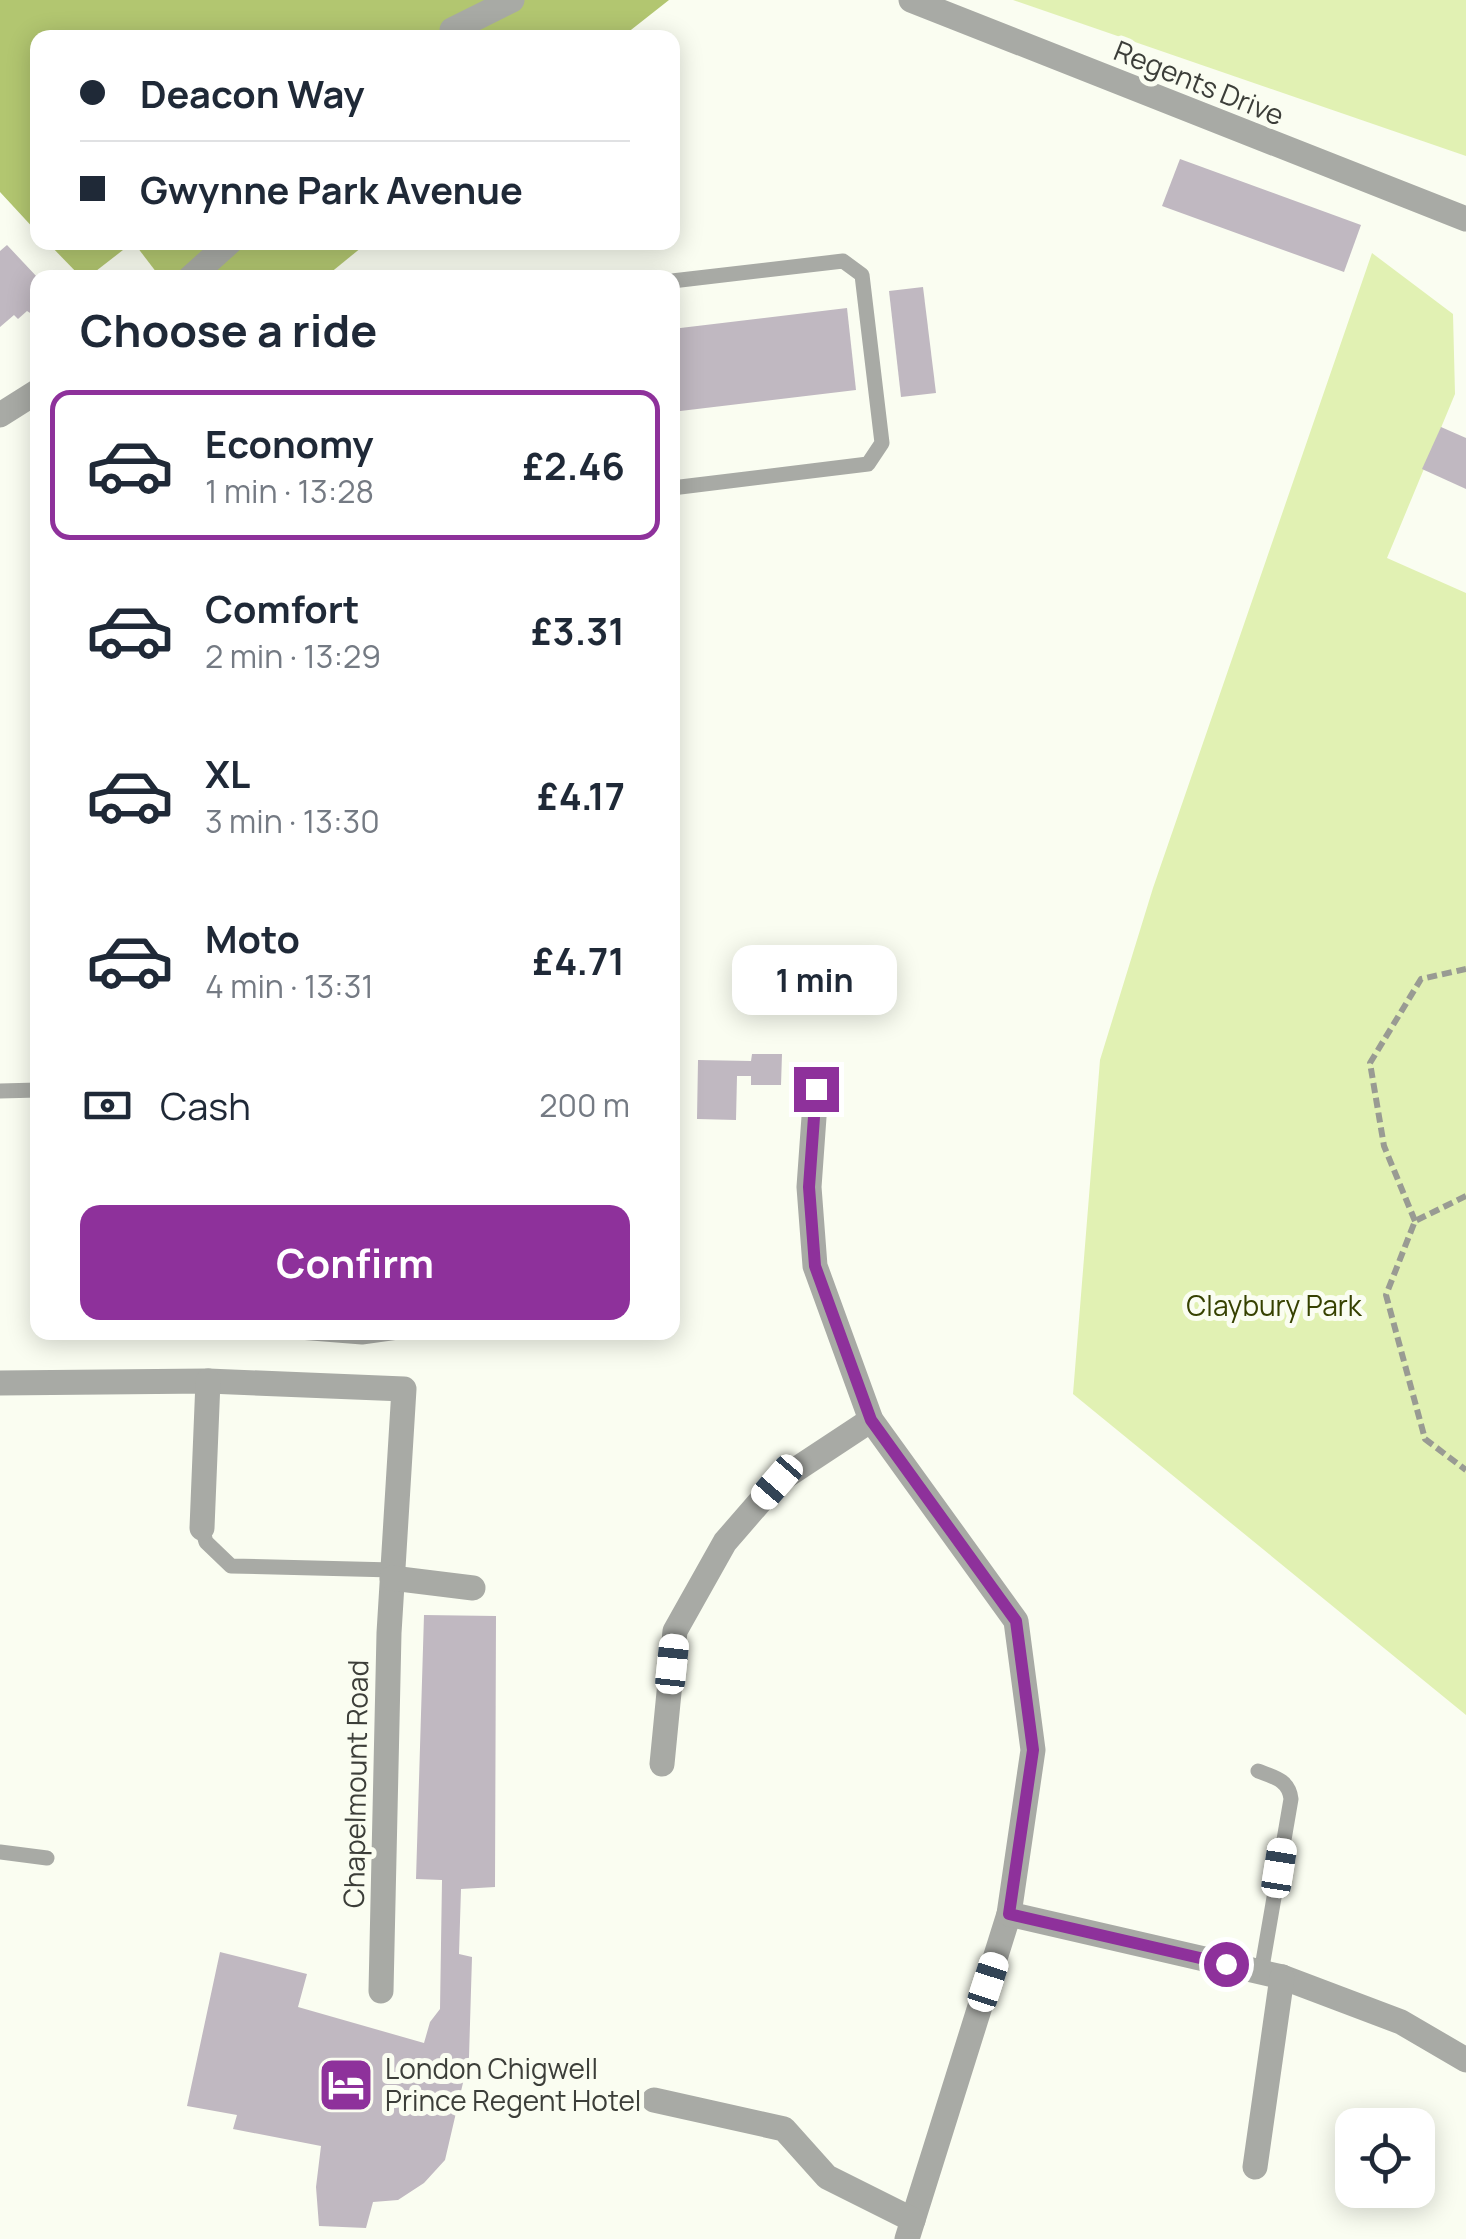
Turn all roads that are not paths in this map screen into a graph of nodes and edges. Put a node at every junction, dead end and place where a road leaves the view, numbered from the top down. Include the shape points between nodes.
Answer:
1 (481, 0) edge
2 (512, 0) edge
3 (911, 0) edge
4 (452, 30) edge
5 (456, 30) edge
6 (1466, 219) edge
7 (221, 250) edge
8 (199, 270) edge
9 (680, 280) edge
10 (30, 395) edge
11 (0, 414) edge
12 (680, 487) edge
13 (816, 1089) dead end
14 (30, 1090) edge
15 (0, 1091) edge
16 (208, 1381) junction
17 (0, 1383) edge
18 (871, 1420) junction
19 (202, 1528) joint
20 (393, 1574) junction
21 (473, 1588) dead end
22 (662, 1764) dead end
23 (1258, 1771) dead end
24 (0, 1852) edge
25 (47, 1858) dead end
26 (1009, 1914) junction
27 (1272, 1975) junction
28 (381, 1990) dead end
29 (1466, 2060) edge
30 (654, 2100) dead end
31 (1255, 2167) dead end
32 (910, 2230) edge

1 - 4 street
2 - 5 street
3 - 6 street, Regents Drive
7 - 8 street
9 - 12 lane via 843,261 862,275 882,442 868,464
10 - 11 street
13 - 18 street via 809,1187 815,1266
14 - 15 lane
16 - 17 street, Chapelmount Road
16 - 19 street
16 - 20 street, Chapelmount Road via 404,1389
18 - 22 street via 777,1482 725,1542 675,1631
18 - 26 street via 1016,1621 1033,1750
19 - 20 lane via 206,1542 231,1566
20 - 21 street
20 - 28 street, Chapelmount Road
23 - 27 lane via 1280,1779 1291,1799
24 - 25 lane
26 - 27 street
26 - 32 street
27 - 29 street via 1400,2022
27 - 31 street
30 - 32 street via 784,2129 827,2177

